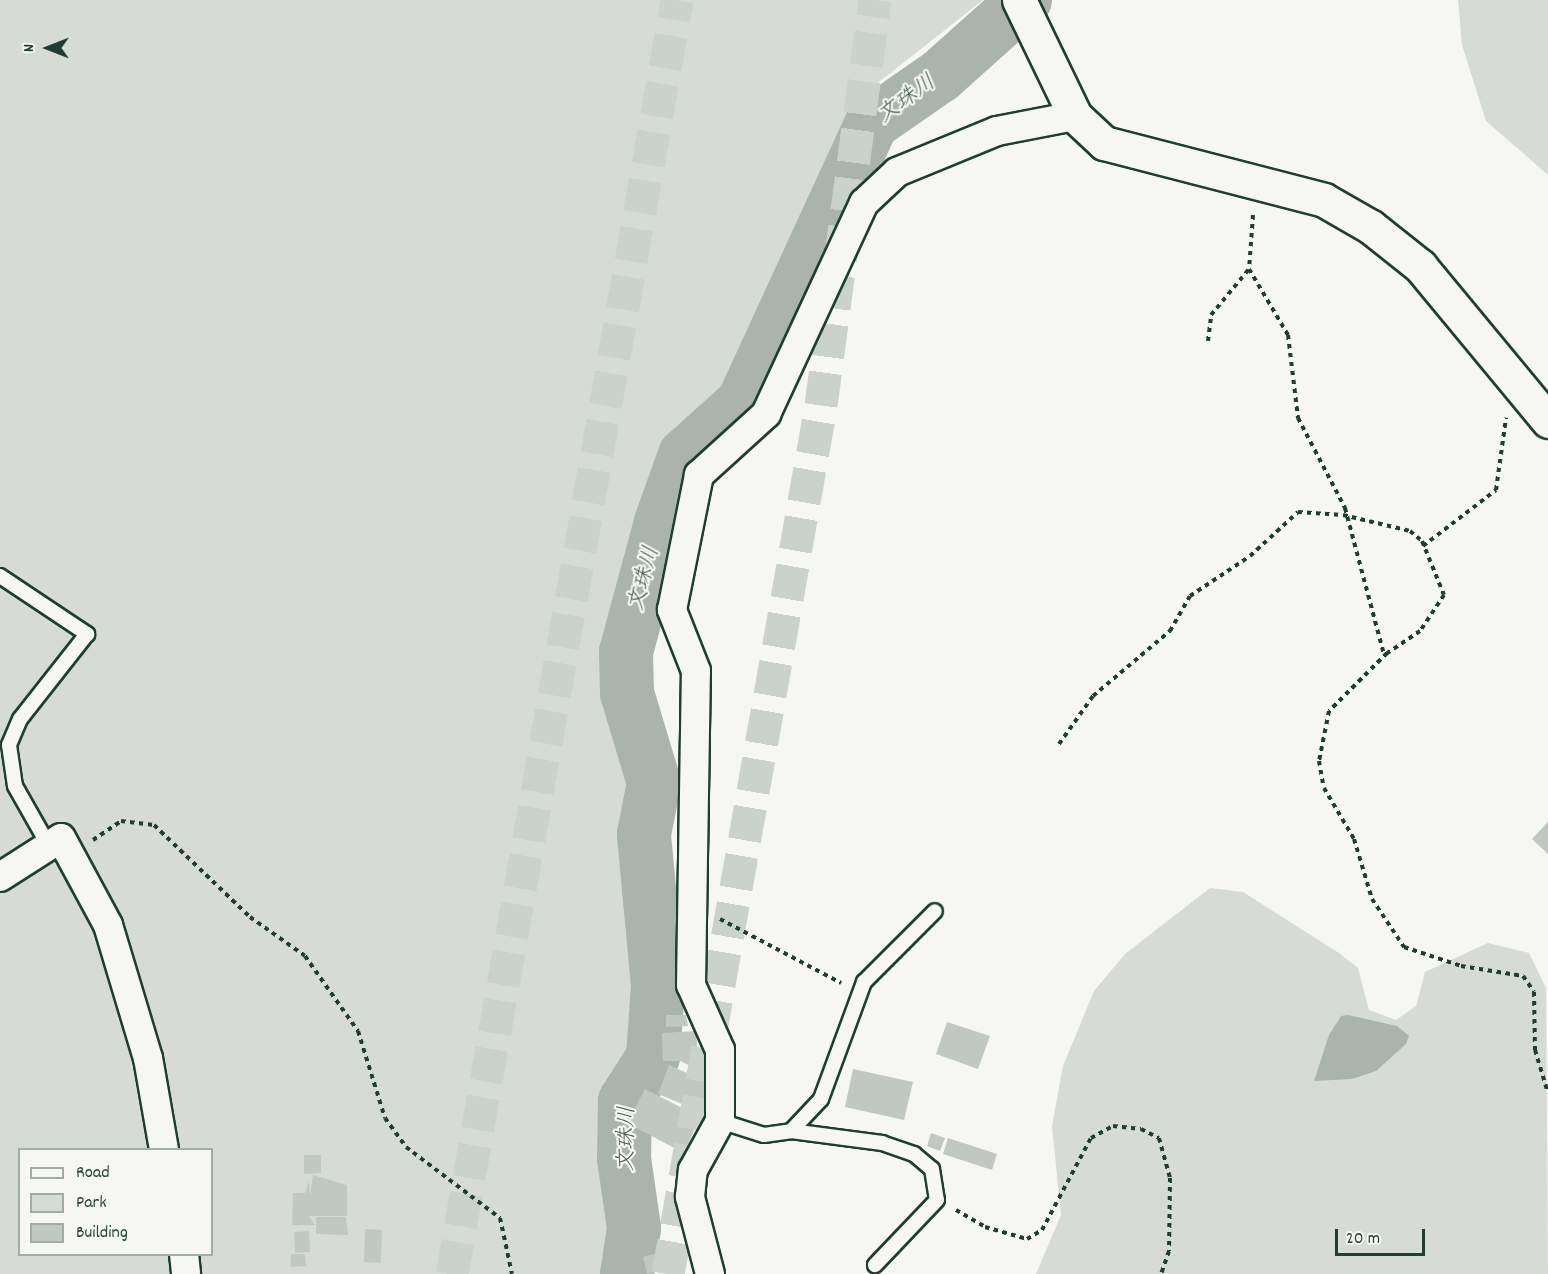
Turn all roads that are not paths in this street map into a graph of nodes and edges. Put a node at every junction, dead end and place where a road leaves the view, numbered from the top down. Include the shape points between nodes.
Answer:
1 (1019, 0) edge
2 (1075, 116) junction
3 (1548, 421) edge
4 (0, 576) edge
5 (49, 846) junction
6 (0, 877) edge
7 (935, 911) dead end
8 (720, 1121) junction
9 (791, 1131) junction
10 (164, 1148) edge
11 (184, 1256) edge
12 (875, 1265) dead end
13 (186, 1274) edge
14 (710, 1274) edge

1 - 2 street
2 - 3 street via 1104,142 1171,163 1256,179 1324,200 1371,227 1420,266
2 - 8 street via 997,131 897,172 872,195 839,254 766,414 699,475 672,610 696,671 691,986 720,1050
4 - 5 lane via 87,634 20,719 9,745 15,786
5 - 6 street
5 - 10 street via 61,838 108,925 148,1058
7 - 9 lane via 864,982 821,1099
8 - 9 lane via 764,1135
8 - 14 street via 693,1170 690,1197
9 - 12 lane via 863,1140 914,1154 932,1169 937,1200
11 - 13 street

